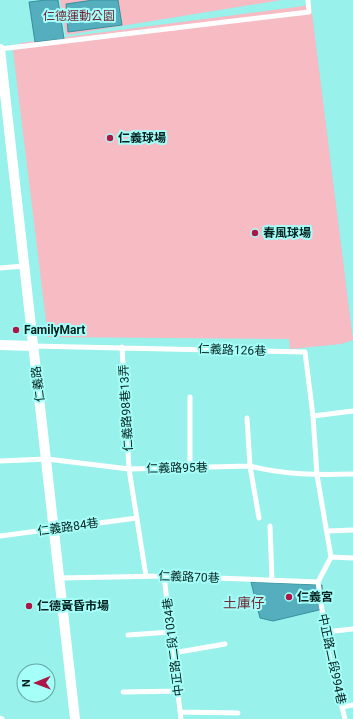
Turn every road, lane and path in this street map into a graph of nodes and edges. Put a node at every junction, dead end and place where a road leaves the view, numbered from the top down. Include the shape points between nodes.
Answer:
1 (308, 0) edge
2 (0, 49) edge
3 (24, 266) junction
4 (0, 268) edge
5 (0, 344) edge
6 (33, 346) junction
7 (122, 347) junction
8 (190, 397) dead end
9 (353, 411) edge
10 (313, 416) junction
11 (247, 418) dead end
12 (47, 459) junction
13 (0, 461) edge
14 (250, 466) junction
15 (190, 468) junction
16 (129, 469) junction
17 (353, 474) edge
18 (317, 476) junction
19 (136, 518) junction
20 (260, 518) dead end
21 (270, 526) dead end
22 (55, 529) junction
23 (353, 530) edge
24 (327, 531) junction
25 (0, 536) edge
26 (331, 557) junction
27 (353, 558) edge
28 (146, 576) junction
29 (164, 576) junction
30 (60, 578) junction
31 (272, 580) junction
32 (318, 582) junction
33 (353, 629) edge
34 (171, 632) junction
35 (325, 632) junction
36 (128, 635) dead end
37 (225, 644) dead end
38 (173, 652) junction
39 (178, 691) junction
40 (123, 692) dead end
41 (353, 705) edge
42 (342, 707) junction
43 (180, 712) junction
44 (238, 713) dead end
45 (75, 719) edge
46 (181, 719) edge
47 (345, 719) edge

1 - 2 lane via 309,12
2 - 3 street, 仁義路
3 - 4 lane
3 - 6 street, 仁義路
5 - 6 street
6 - 7 lane, 仁義路126巷
6 - 12 street, 仁義路
7 - 10 lane, 仁義路126巷 via 305,352
7 - 16 lane, 仁義路98巷13弄
8 - 15 lane
9 - 10 lane
10 - 18 lane, 仁義路126巷
11 - 14 lane
12 - 13 lane, 仁義路95巷
12 - 16 lane, 仁義路95巷
12 - 22 street, 仁義路
14 - 15 lane, 仁義路95巷
14 - 18 lane, 仁義路95巷 via 269,471
14 - 20 lane
15 - 16 lane, 仁義路95巷
16 - 19 lane, 仁義路98巷13弄
17 - 18 lane, 仁義路95巷
18 - 24 lane
19 - 22 lane, 仁義路84巷
19 - 28 lane, 仁義路98巷13弄
21 - 31 lane
22 - 25 lane, 仁義路84巷
22 - 30 street, 仁義路
23 - 24 lane
24 - 26 lane
26 - 27 lane
26 - 32 lane
28 - 29 lane, 仁義路70巷
28 - 30 lane, 仁義路70巷
29 - 31 lane, 仁義路70巷
29 - 34 lane, 中正路二段1034巷
30 - 45 street, 仁義路
31 - 32 lane, 仁義路70巷
32 - 35 lane, 中正路二段994巷
33 - 35 lane
34 - 36 lane
34 - 38 lane, 中正路二段1034巷
35 - 42 lane, 中正路二段994巷
37 - 38 lane
38 - 39 lane, 中正路二段1034巷
39 - 40 lane
39 - 43 lane, 中正路二段1034巷
41 - 42 lane
42 - 47 lane, 中正路二段994巷
43 - 44 lane
43 - 46 lane, 中正路二段1034巷

